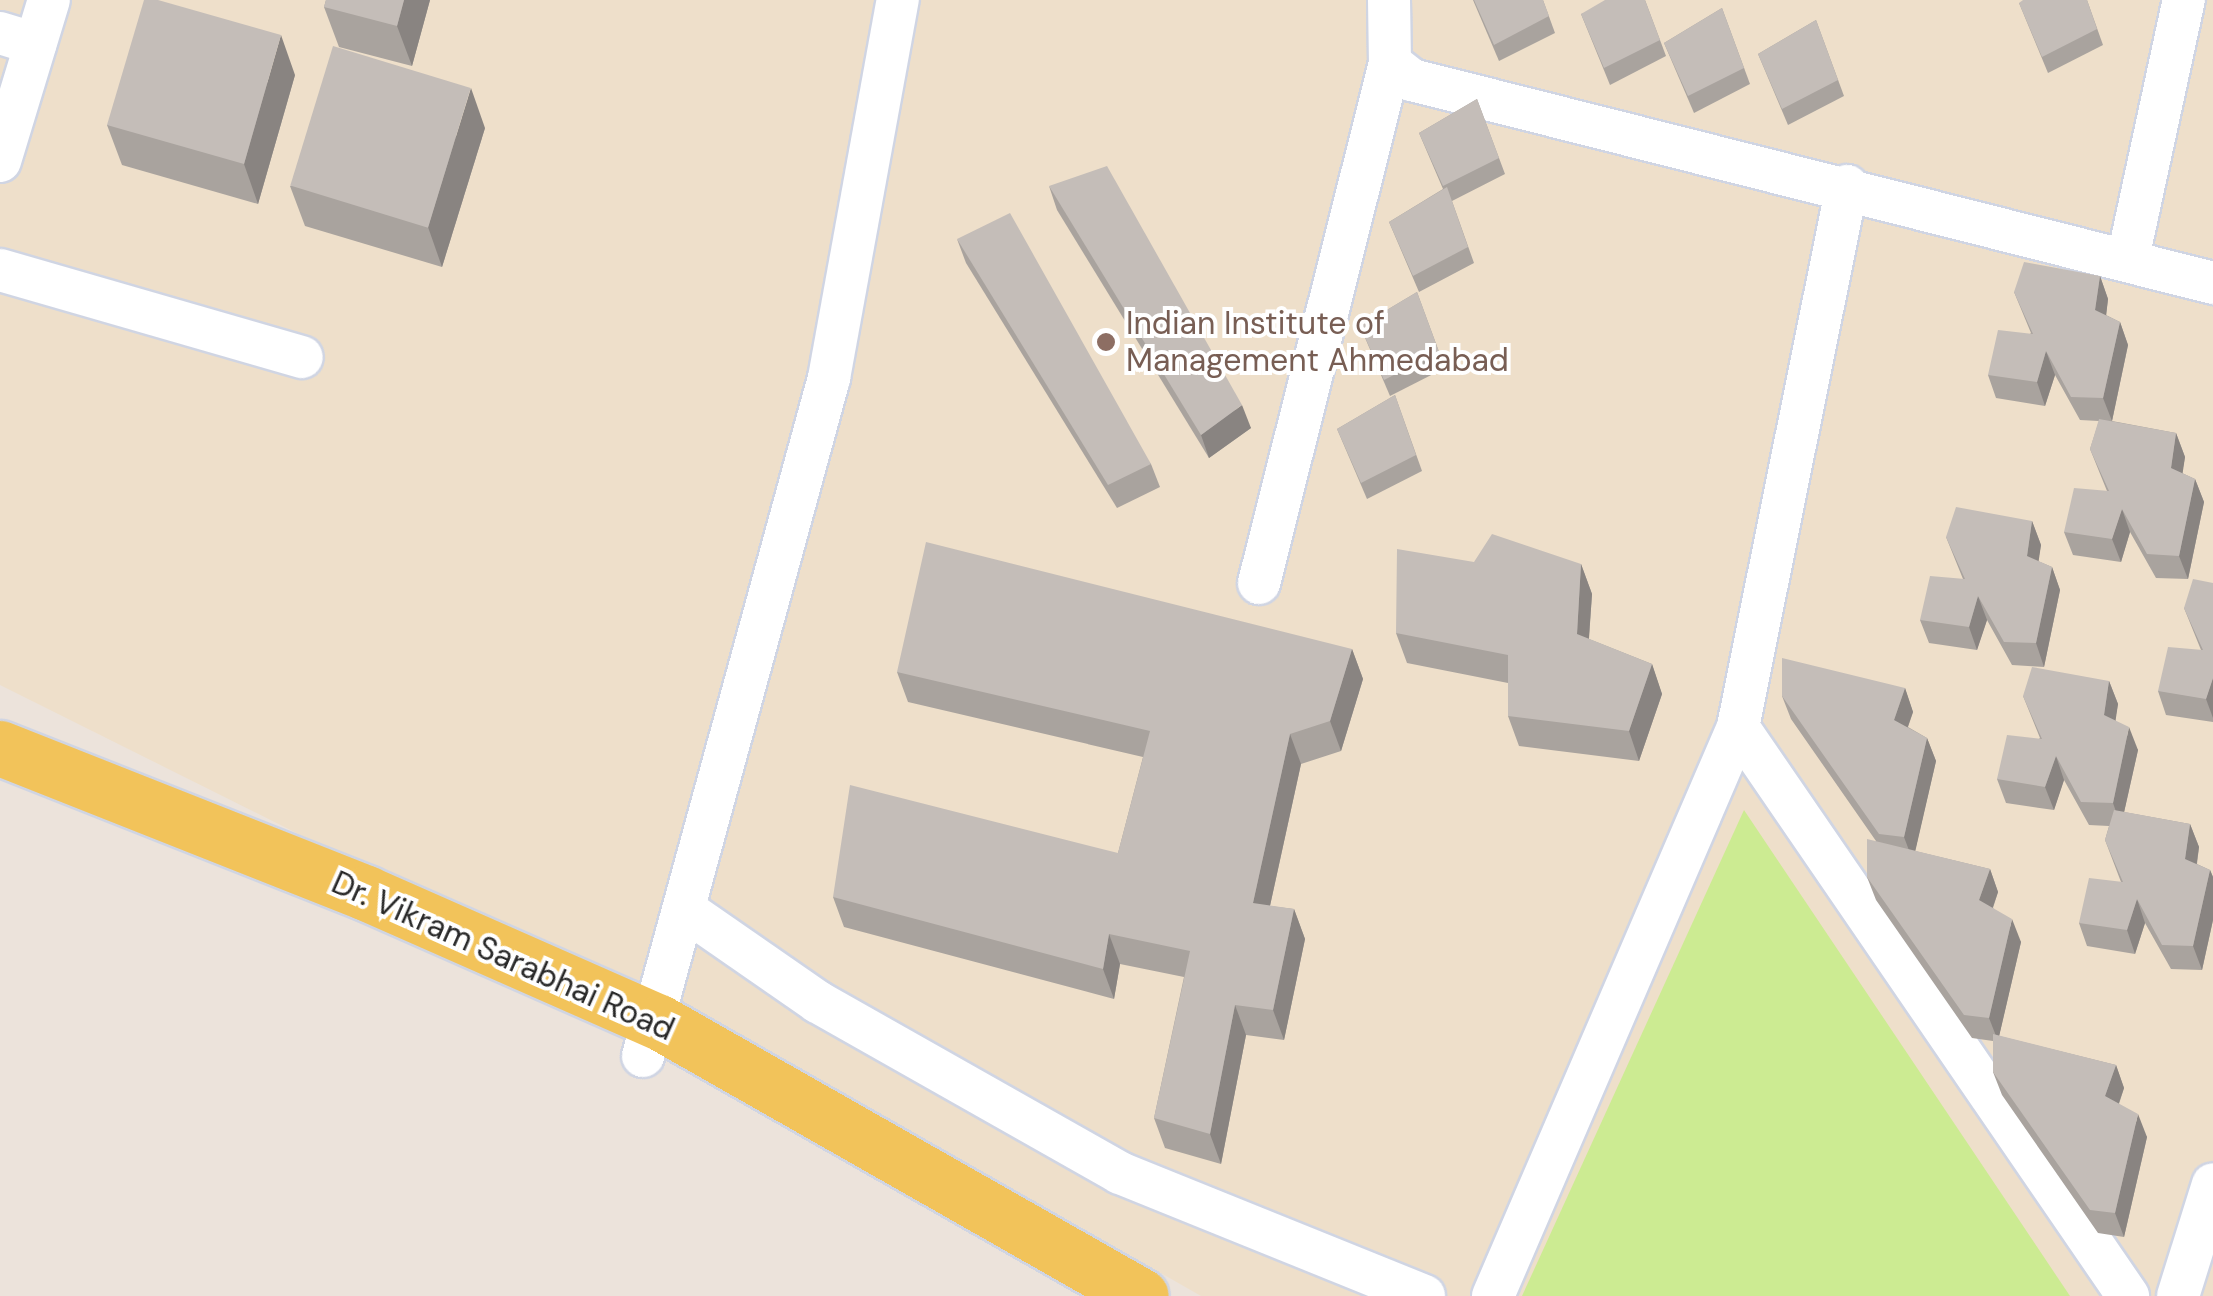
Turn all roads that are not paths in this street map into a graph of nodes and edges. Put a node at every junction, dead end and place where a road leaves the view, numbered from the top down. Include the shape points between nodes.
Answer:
1 (49, 0) edge
2 (898, 0) edge
3 (1390, 0) edge
4 (2184, 0) edge
5 (18, 39) edge
6 (1390, 63) junction
7 (0, 162) edge
8 (1846, 186) junction
9 (2128, 258) junction
10 (0, 270) edge
11 (2213, 283) edge
12 (302, 357) dead end
13 (1258, 583) dead end
14 (1738, 727) junction
15 (0, 748) edge
16 (0, 784) edge
17 (688, 912) junction
18 (651, 1039) junction
19 (2213, 1184) edge
20 (1076, 1296) edge
21 (1141, 1296) edge
22 (1424, 1296) edge
23 (1493, 1296) edge
24 (2128, 1296) edge
25 (2178, 1296) edge

1 - 5 street
2 - 17 street via 829,378
3 - 6 street
4 - 9 street
5 - 7 street
6 - 8 street via 1412,80
6 - 13 street
8 - 9 street
8 - 14 street
9 - 11 street
10 - 12 street
14 - 23 street
14 - 24 street
15 - 18 main road, Dr. Vikram Sarabhai Road
16 - 18 main road, Dr. Vikram Sarabhai Road
17 - 18 street
17 - 22 street via 818,1002 1120,1173
18 - 20 main road, Dr. Vikram Sarabhai Road
18 - 21 main road, Dr. Vikram Sarabhai Road
19 - 25 street

